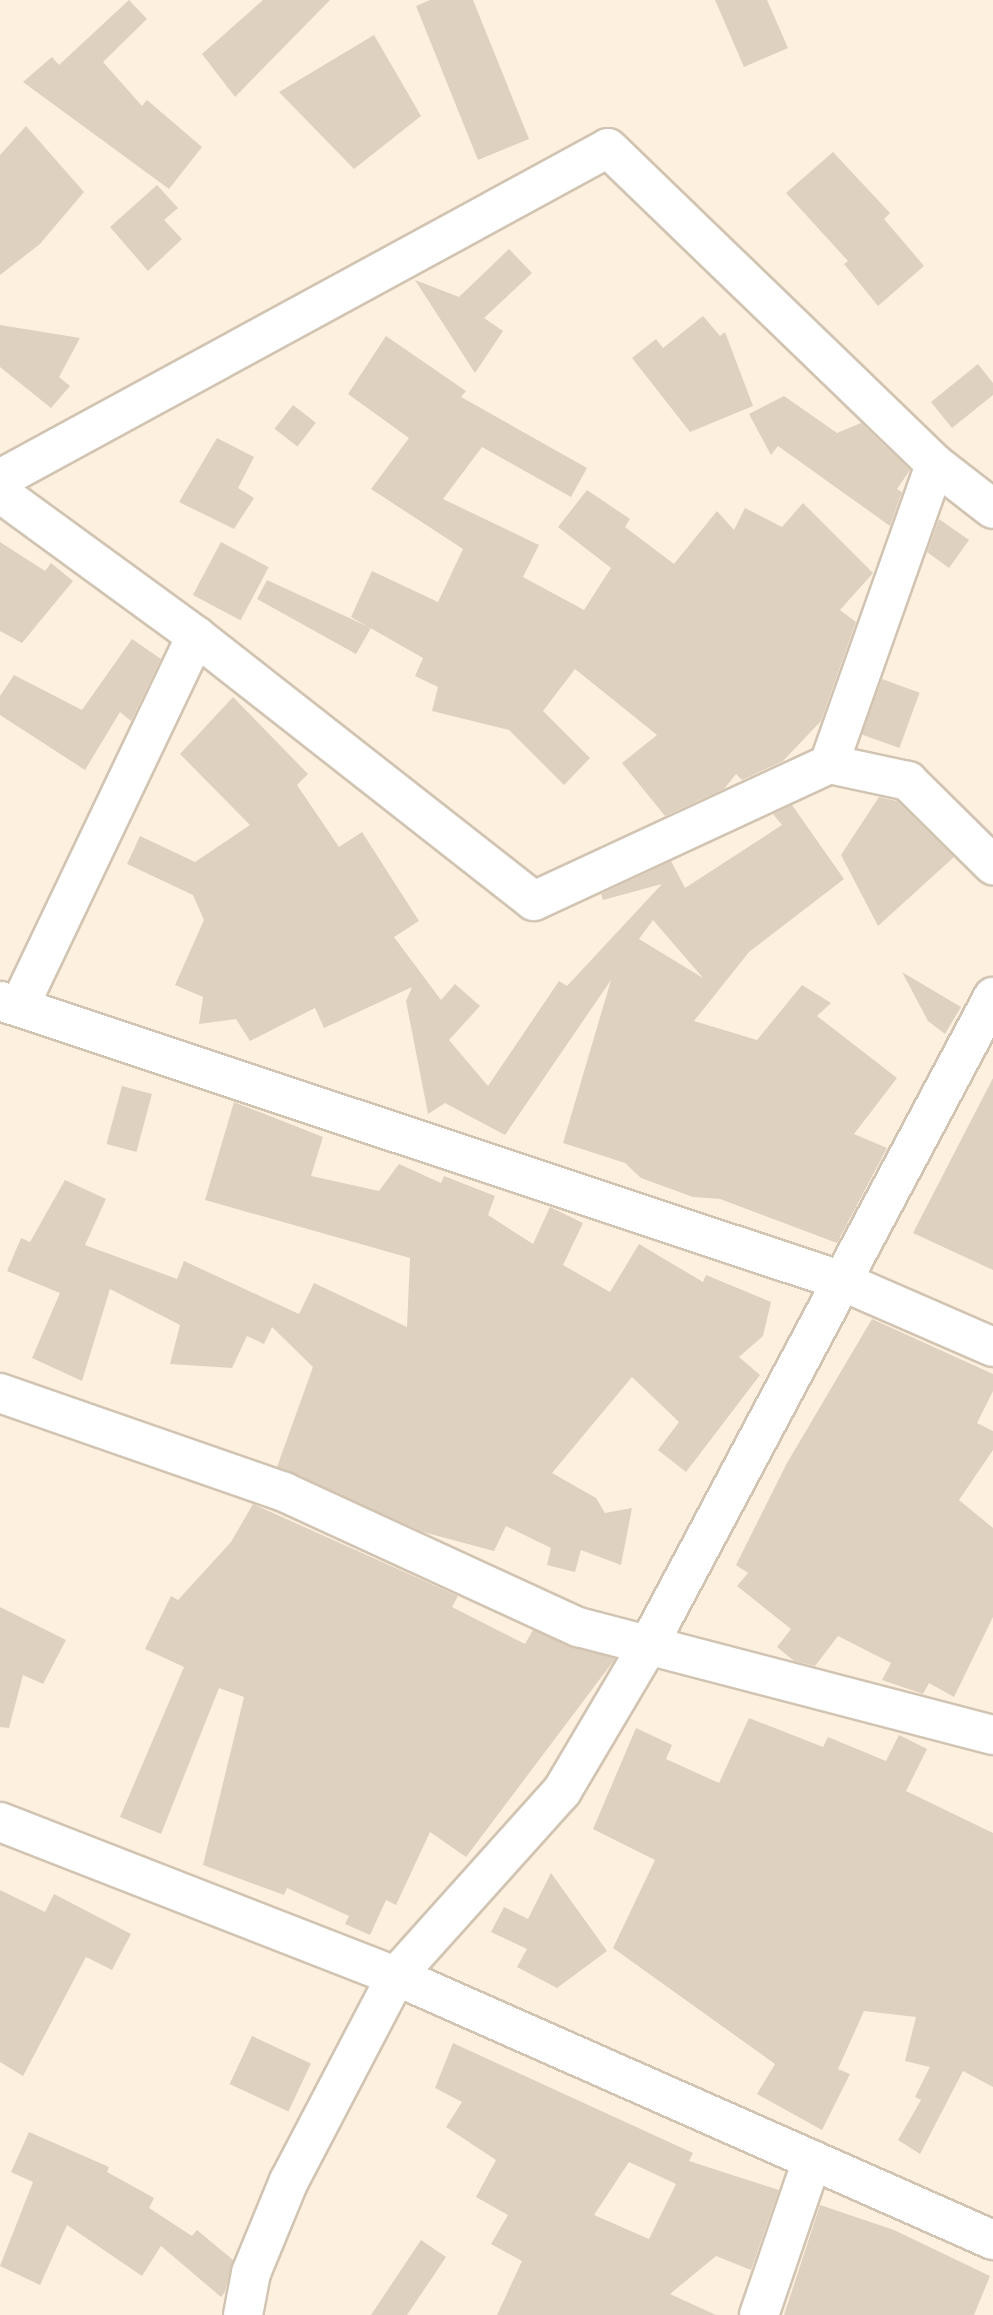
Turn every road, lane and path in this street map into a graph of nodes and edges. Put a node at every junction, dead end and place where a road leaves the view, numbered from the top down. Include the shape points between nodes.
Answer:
1 (936, 464) junction
2 (0, 479) edge
3 (0, 492) edge
4 (993, 509) edge
5 (196, 636) junction
6 (829, 764) junction
7 (993, 865) edge
8 (993, 997) edge
9 (9, 1004) edge
10 (839, 1280) junction
11 (993, 1346) edge
12 (0, 1393) edge
13 (649, 1644) junction
14 (993, 1735) edge
15 (0, 1822) edge
16 (396, 1976) junction
17 (812, 2160) junction
18 (993, 2239) edge
19 (243, 2315) edge
20 (759, 2315) edge

1 - 2 street via 608,148
1 - 4 street
1 - 6 street
3 - 5 street
5 - 6 street via 534,901
5 - 9 street
6 - 7 street via 908,781
8 - 10 street
9 - 10 street
10 - 11 street
10 - 13 street
12 - 13 street via 284,1492 496,1593 578,1627
13 - 14 street
13 - 16 street via 562,1791
15 - 16 street
16 - 17 street
16 - 19 street via 289,2181 251,2273
17 - 18 street
17 - 20 street

